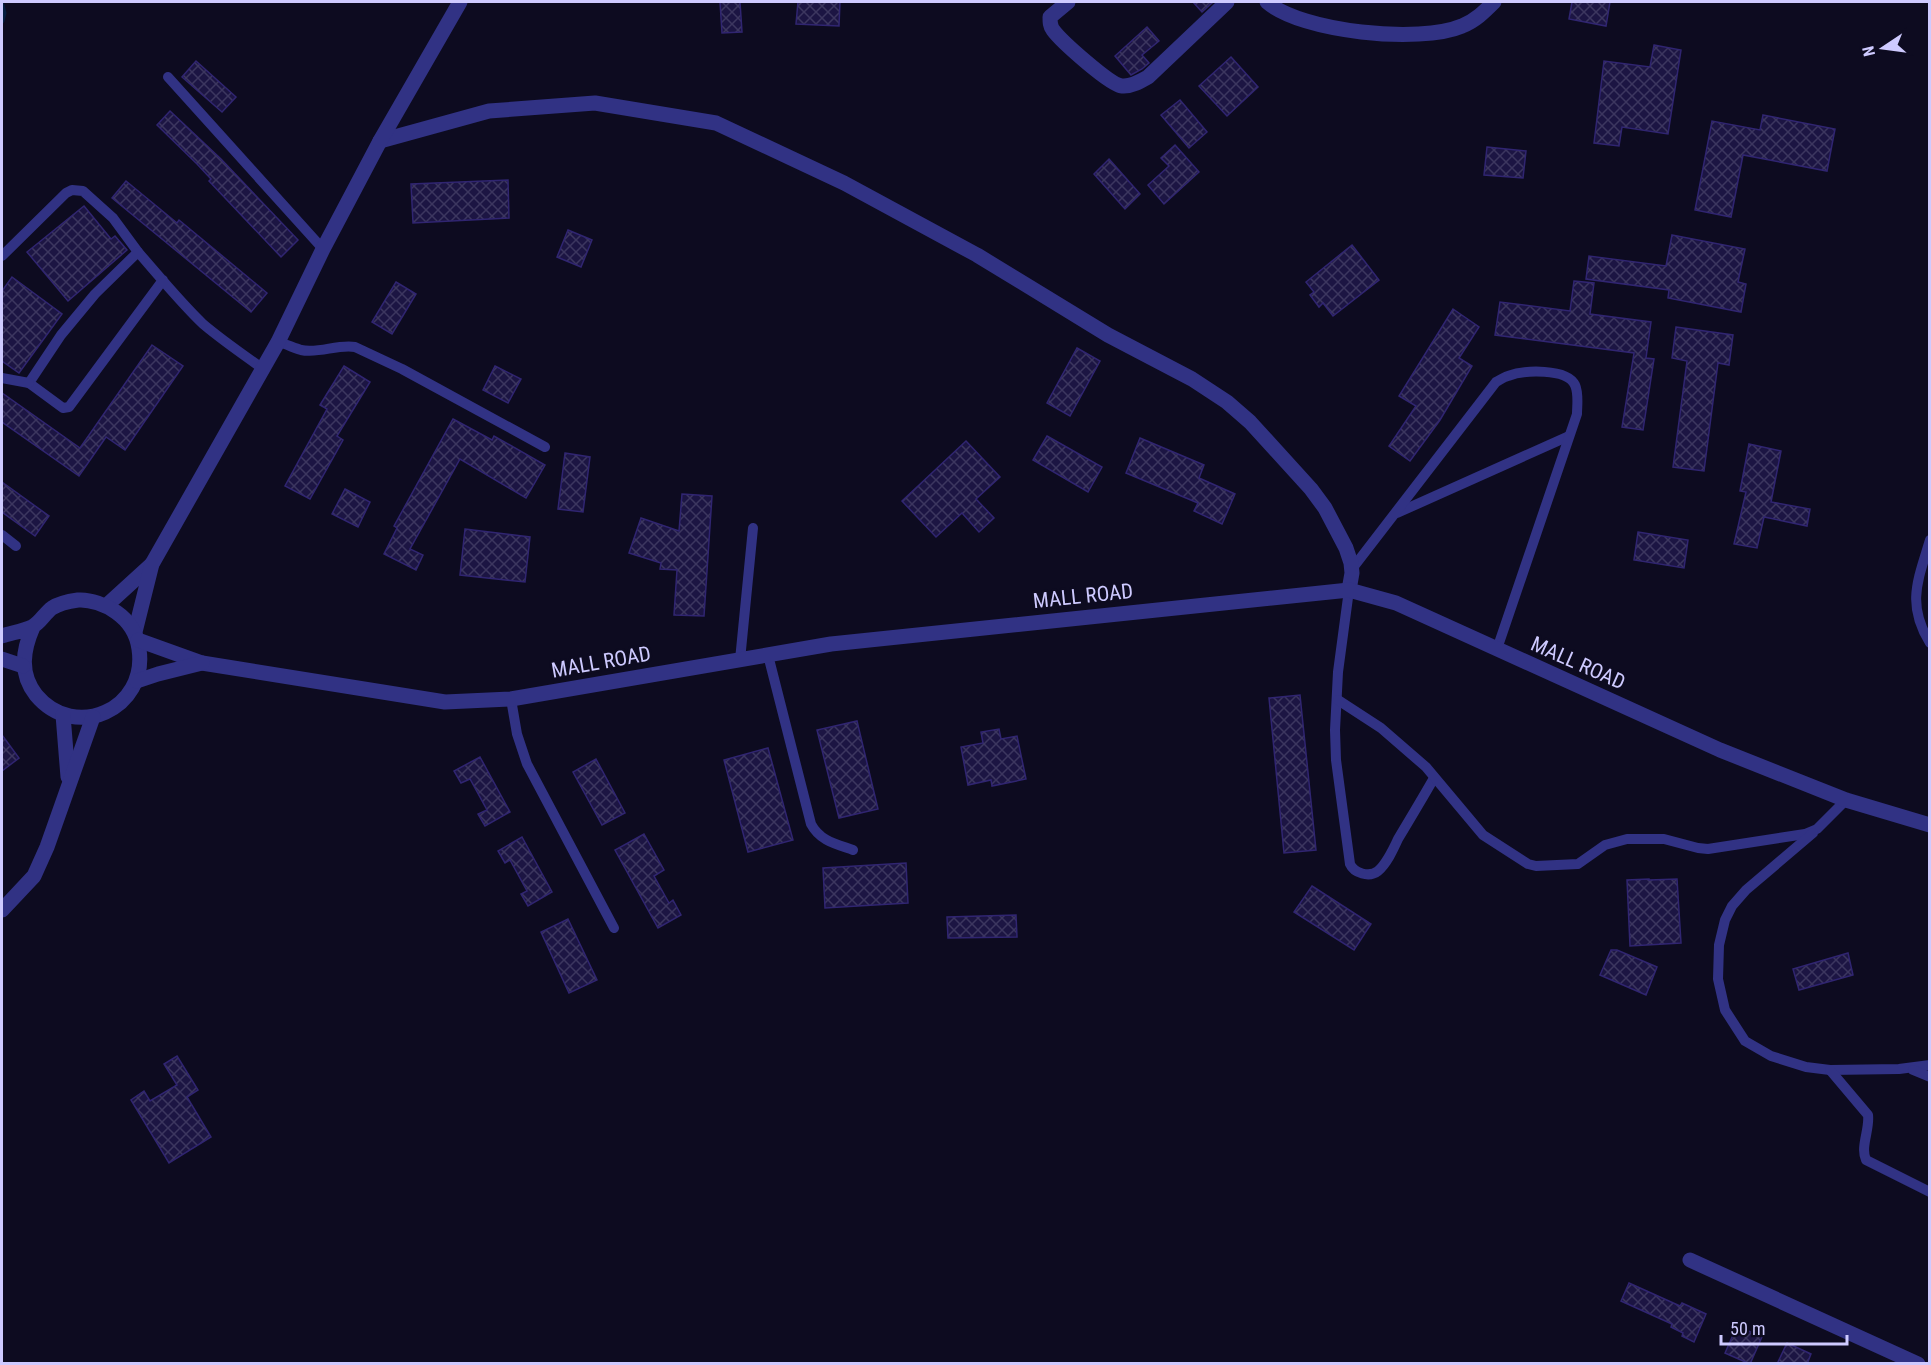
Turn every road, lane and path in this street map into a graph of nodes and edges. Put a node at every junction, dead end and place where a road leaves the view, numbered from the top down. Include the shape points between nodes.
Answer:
1 (460, 2) edge
2 (1068, 2) edge
3 (1227, 2) edge
4 (1267, 2) edge
5 (1494, 2) edge
6 (168, 77) dead end
7 (380, 141) junction
8 (323, 249) junction
9 (138, 252) junction
10 (2, 256) edge
11 (163, 280) junction
12 (278, 342) junction
13 (262, 368) junction
14 (2, 378) edge
15 (29, 383) junction
16 (1569, 436) junction
17 (545, 447) dead end
18 (1394, 514) junction
19 (753, 528) dead end
20 (2, 535) edge
21 (1929, 540) edge
22 (16, 546) dead end
23 (152, 564) junction
24 (1352, 569) junction
25 (1349, 590) junction
26 (107, 605) junction
27 (33, 627) junction
28 (2, 636) edge
29 (136, 636) junction
30 (1929, 644) edge
31 (1497, 649) junction
32 (768, 655) junction
33 (2, 659) edge
34 (740, 660) junction
35 (202, 663) junction
36 (23, 666) junction
37 (136, 681) junction
38 (511, 699) junction
39 (1338, 700) junction
40 (63, 715) junction
41 (93, 717) junction
42 (1434, 778) junction
43 (68, 783) junction
44 (1846, 800) junction
45 (1929, 825) edge
46 (1817, 829) junction
47 (853, 850) dead end
48 (2, 909) edge
49 (614, 928) dead end
50 (1929, 1065) edge
51 (1910, 1068) junction
52 (1830, 1070) junction
53 (1929, 1077) edge
54 (1929, 1192) edge
55 (1690, 1260) dead end
56 (1918, 1364) edge

1 - 7 street
2 - 3 street via 1050,17 1053,30 1101,74 1124,86 1148,76
4 - 5 street via 1305,21 1381,34 1435,33 1461,27 1482,15
6 - 8 lane
7 - 8 street
7 - 24 street via 489,111 595,103 716,123 844,183 977,255 1227,402 1311,489 1346,548
8 - 12 street
9 - 10 lane via 114,218 77,189 66,193
9 - 11 lane
9 - 15 lane via 95,294
11 - 13 lane via 202,322
11 - 15 lane via 69,407 63,408
12 - 13 street
12 - 17 lane via 302,350 355,347
13 - 23 street
14 - 15 lane
16 - 18 lane
16 - 18 lane via 1577,414 1575,384 1563,374 1509,375 1496,382 1484,396
16 - 31 lane
18 - 24 lane
19 - 34 lane
20 - 22 lane
21 - 30 lane via 1914,603
23 - 26 street
23 - 29 street
24 - 25 street
25 - 31 street, MALL ROAD via 1396,603
25 - 32 street, MALL ROAD via 831,644
25 - 39 lane
26 - 27 street via 80,600 53,607
26 - 29 street via 123,616
27 - 28 street
27 - 36 street via 25,645
29 - 35 street
29 - 37 street via 141,661
31 - 44 street, MALL ROAD via 1720,750
32 - 34 street, MALL ROAD
32 - 47 lane via 811,824 816,834 830,843
33 - 36 street
34 - 38 street, MALL ROAD
35 - 37 street
35 - 38 street, MALL ROAD via 445,702
36 - 40 street via 30,687 44,704
37 - 41 street via 126,698
38 - 49 lane via 526,764
39 - 42 lane via 1381,728
39 - 42 lane via 1336,760 1352,869 1377,872
40 - 41 street
40 - 43 street
41 - 43 street
42 - 46 lane via 1483,835 1536,866 1582,862 1605,844 1627,839 1664,839 1708,849
43 - 48 street via 34,876
44 - 45 street, MALL ROAD
44 - 46 lane
46 - 52 lane via 1732,906 1719,945 1718,980 1725,1010 1745,1041 1771,1056
50 - 51 lane
51 - 52 lane
51 - 53 lane
52 - 54 lane via 1868,1115 1866,1160
55 - 56 street

